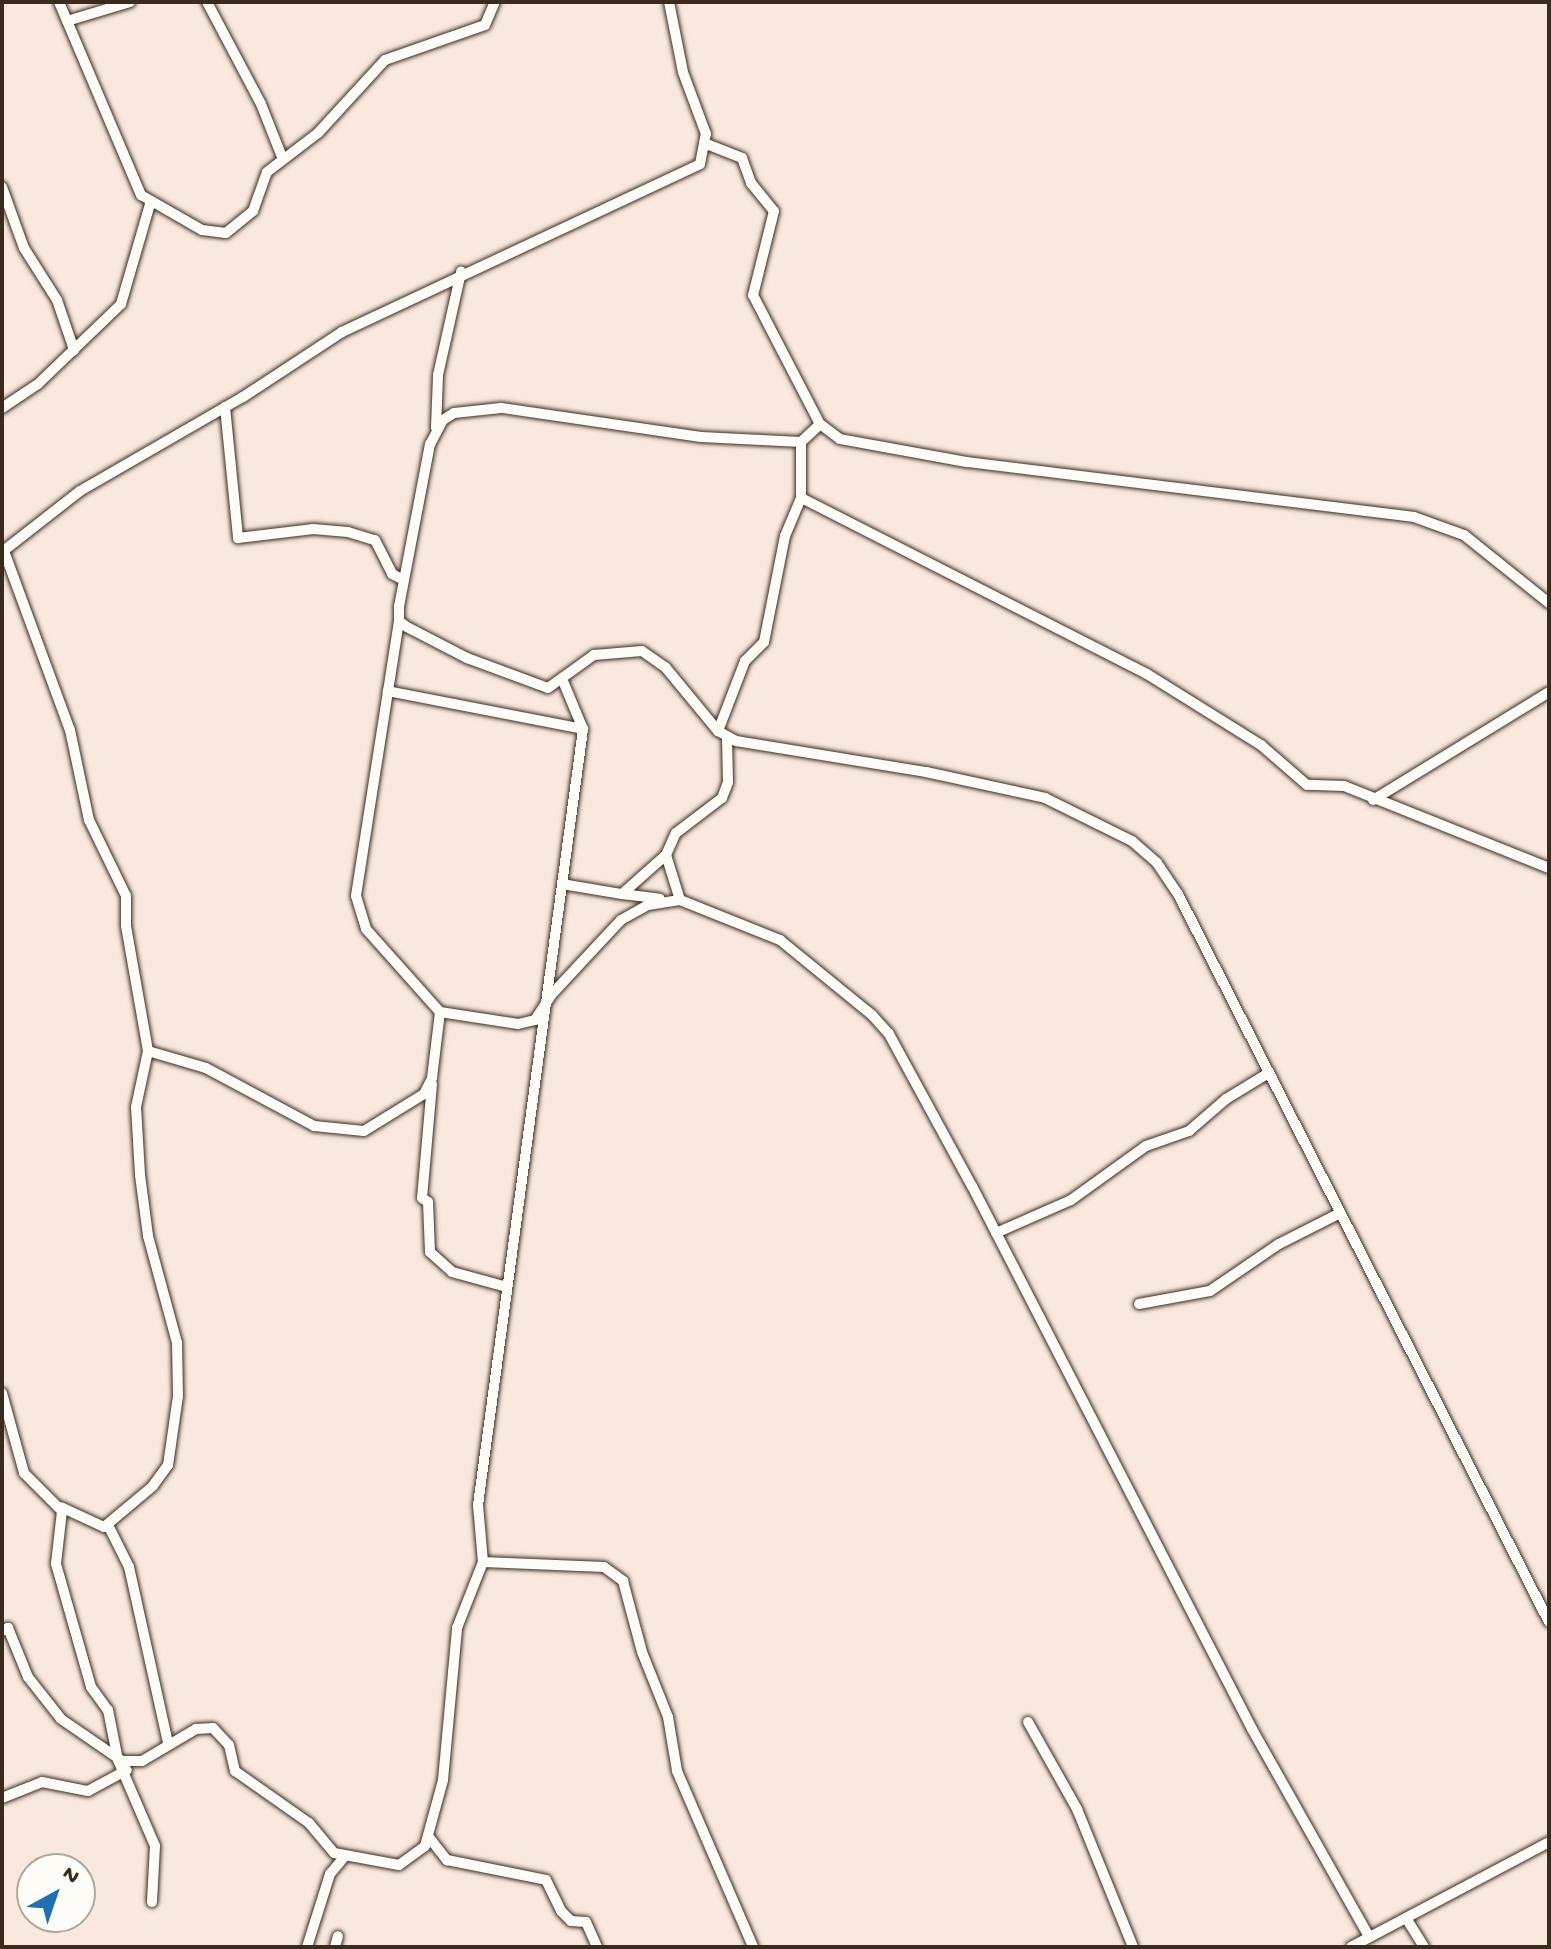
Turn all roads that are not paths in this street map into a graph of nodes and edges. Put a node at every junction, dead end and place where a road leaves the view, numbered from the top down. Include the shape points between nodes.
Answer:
1 (59, 2) edge
2 (130, 2) edge
3 (207, 2) edge
4 (495, 2) edge
5 (669, 2) edge
6 (67, 21) junction
7 (704, 143) junction
8 (282, 157) junction
9 (2, 187) edge
10 (150, 204) junction
11 (461, 272) junction
12 (74, 350) junction
13 (225, 407) junction
14 (2, 408) edge
15 (820, 424) junction
16 (436, 430) junction
17 (801, 442) junction
18 (801, 498) junction
19 (3, 552) edge
20 (404, 580) junction
21 (1549, 603) edge
22 (399, 621) junction
23 (563, 681) junction
24 (388, 691) junction
25 (1549, 692) edge
26 (583, 729) junction
27 (722, 734) junction
28 (1373, 800) junction
29 (666, 855) junction
30 (1549, 868) edge
31 (562, 884) junction
32 (622, 894) junction
33 (674, 900) junction
34 (546, 1007) junction
35 (440, 1012) junction
36 (148, 1051) junction
37 (1267, 1074) junction
38 (432, 1078) junction
39 (1340, 1213) junction
40 (996, 1233) junction
41 (507, 1287) junction
42 (1139, 1304) dead end
43 (2, 1393) edge
44 (61, 1507) junction
45 (108, 1525) junction
46 (483, 1562) junction
47 (1549, 1622) edge
48 (2, 1631) edge
49 (1028, 1722) dead end
50 (168, 1743) junction
51 (118, 1760) junction
52 (142, 1761) junction
53 (123, 1773) junction
54 (2, 1798) edge
55 (428, 1836) junction
56 (1549, 1842) edge
57 (345, 1856) junction
58 (152, 1902) dead end
59 (1406, 1918) junction
60 (1369, 1937) junction
61 (307, 1947) edge
62 (597, 1947) edge
63 (753, 1947) edge
64 (1133, 1947) edge
65 (1351, 1947) edge
66 (1424, 1947) edge

1 - 6 street
2 - 6 street
3 - 8 street via 261,104
4 - 8 street via 485,25 385,60 318,133
5 - 7 street via 683,72 706,134
6 - 10 street via 104,114
7 - 11 street via 700,164
7 - 15 street via 742,158 751,183 774,211 753,295
8 - 10 street via 267,172 253,211 226,233 202,230
9 - 12 street via 24,248 57,300
10 - 12 street via 121,304
11 - 13 street via 342,332
11 - 16 street via 438,375
12 - 14 street
13 - 19 street via 80,491
13 - 20 street via 238,538 313,529 348,532 375,540 392,574
15 - 17 street
15 - 21 street via 840,439 967,462 1414,517 1464,535
16 - 17 street via 454,413 501,408 701,437
16 - 20 street
17 - 18 street
18 - 27 street via 785,536 764,642 745,661
18 - 28 street via 1147,674 1261,745 1307,785 1344,786
19 - 36 street via 70,730 89,820 126,896 126,926
20 - 22 street
22 - 23 street via 536,687
22 - 24 street
23 - 26 street
23 - 27 street via 594,655 642,651 666,668
24 - 26 street
24 - 35 street via 358,913 398,970
25 - 28 street
26 - 31 street
27 - 29 street via 728,782 722,798 676,833
27 - 37 street via 1045,798 1132,841 1157,863 1178,894
28 - 30 street
29 - 32 street
29 - 33 street
31 - 32 street
31 - 34 street
32 - 33 street
33 - 34 street via 621,920
33 - 40 street via 780,940 872,1015 889,1034
34 - 35 street via 535,1020 518,1024
34 - 41 street
35 - 38 street
36 - 38 street via 206,1068 314,1126 364,1131 424,1094
36 - 45 street via 136,1107 137,1149 148,1236 177,1343 178,1396 168,1465 153,1486
37 - 39 street
37 - 40 street via 1226,1099 1189,1131 1146,1146 1071,1200
38 - 41 street via 422,1187 430,1252 452,1272
39 - 42 street via 1279,1244 1210,1291
39 - 47 street
40 - 60 street via 1252,1729
41 - 46 street via 478,1505
43 - 44 street via 24,1473
44 - 45 street via 98,1527
44 - 51 street via 56,1564 91,1687 108,1710
45 - 50 street via 129,1567
46 - 55 street via 457,1628 443,1780
46 - 63 street via 604,1567 623,1581 642,1652 668,1717 677,1771
48 - 51 street via 8,1628 28,1677 53,1710
49 - 64 street via 1077,1809
50 - 52 street
50 - 57 street via 196,1729 213,1728 229,1745 235,1771 272,1793 314,1827 334,1853
51 - 52 street
51 - 53 street
52 - 53 street
53 - 54 street via 88,1791 42,1782
53 - 58 street via 155,1846
55 - 57 street via 414,1859 399,1865
55 - 62 street via 447,1860 546,1880 561,1911 571,1921 586,1922
56 - 59 street
57 - 61 street via 330,1874
59 - 60 street
59 - 66 street
60 - 65 street

